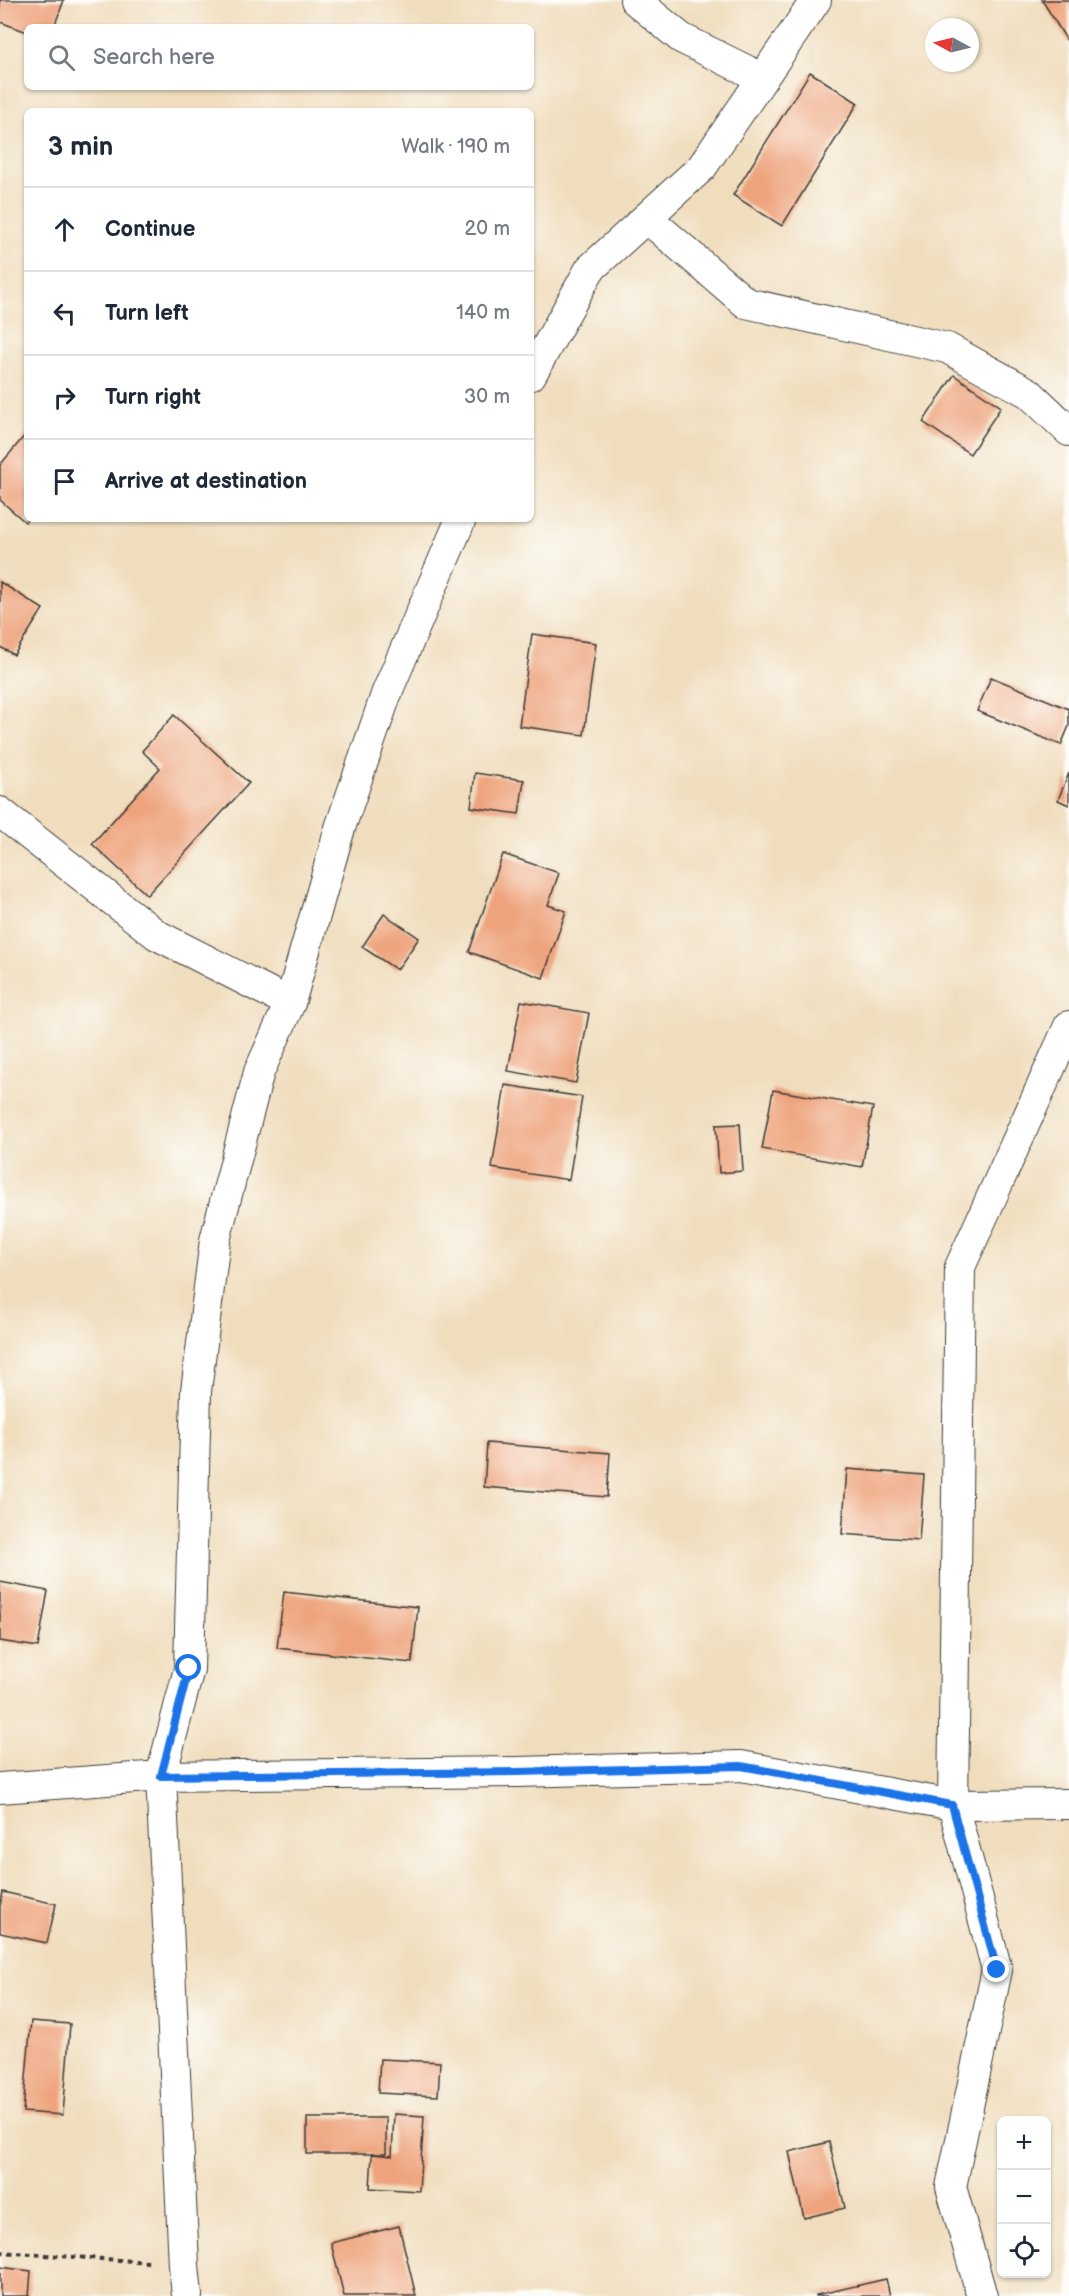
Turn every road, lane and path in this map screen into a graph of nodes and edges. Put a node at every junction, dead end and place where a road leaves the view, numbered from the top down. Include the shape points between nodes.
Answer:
1 (635, 0) edge
2 (816, 0) edge
3 (762, 78) junction
4 (647, 218) junction
5 (534, 370) edge
6 (1069, 431) edge
7 (460, 522) edge
8 (0, 812) edge
9 (290, 1003) junction
10 (1069, 1026) edge
11 (161, 1776) junction
12 (0, 1788) edge
13 (1069, 1804) edge
14 (952, 1805) junction
15 (0, 2252) edge
16 (184, 2265) junction
17 (187, 2296) edge
18 (982, 2296) edge

1 - 3 street via 681,38
2 - 3 street
3 - 4 street via 702,166
4 - 5 street via 590,269
4 - 6 street via 746,303 947,348 1029,393
7 - 9 street via 387,692 340,828
8 - 9 street via 157,935
9 - 11 street via 259,1072 215,1240 196,1391 189,1668
10 - 14 street via 960,1267
11 - 12 street
11 - 14 street via 741,1766
11 - 16 street
13 - 14 street
14 - 18 street via 997,1970 951,2187
15 - 16 path
16 - 17 street

